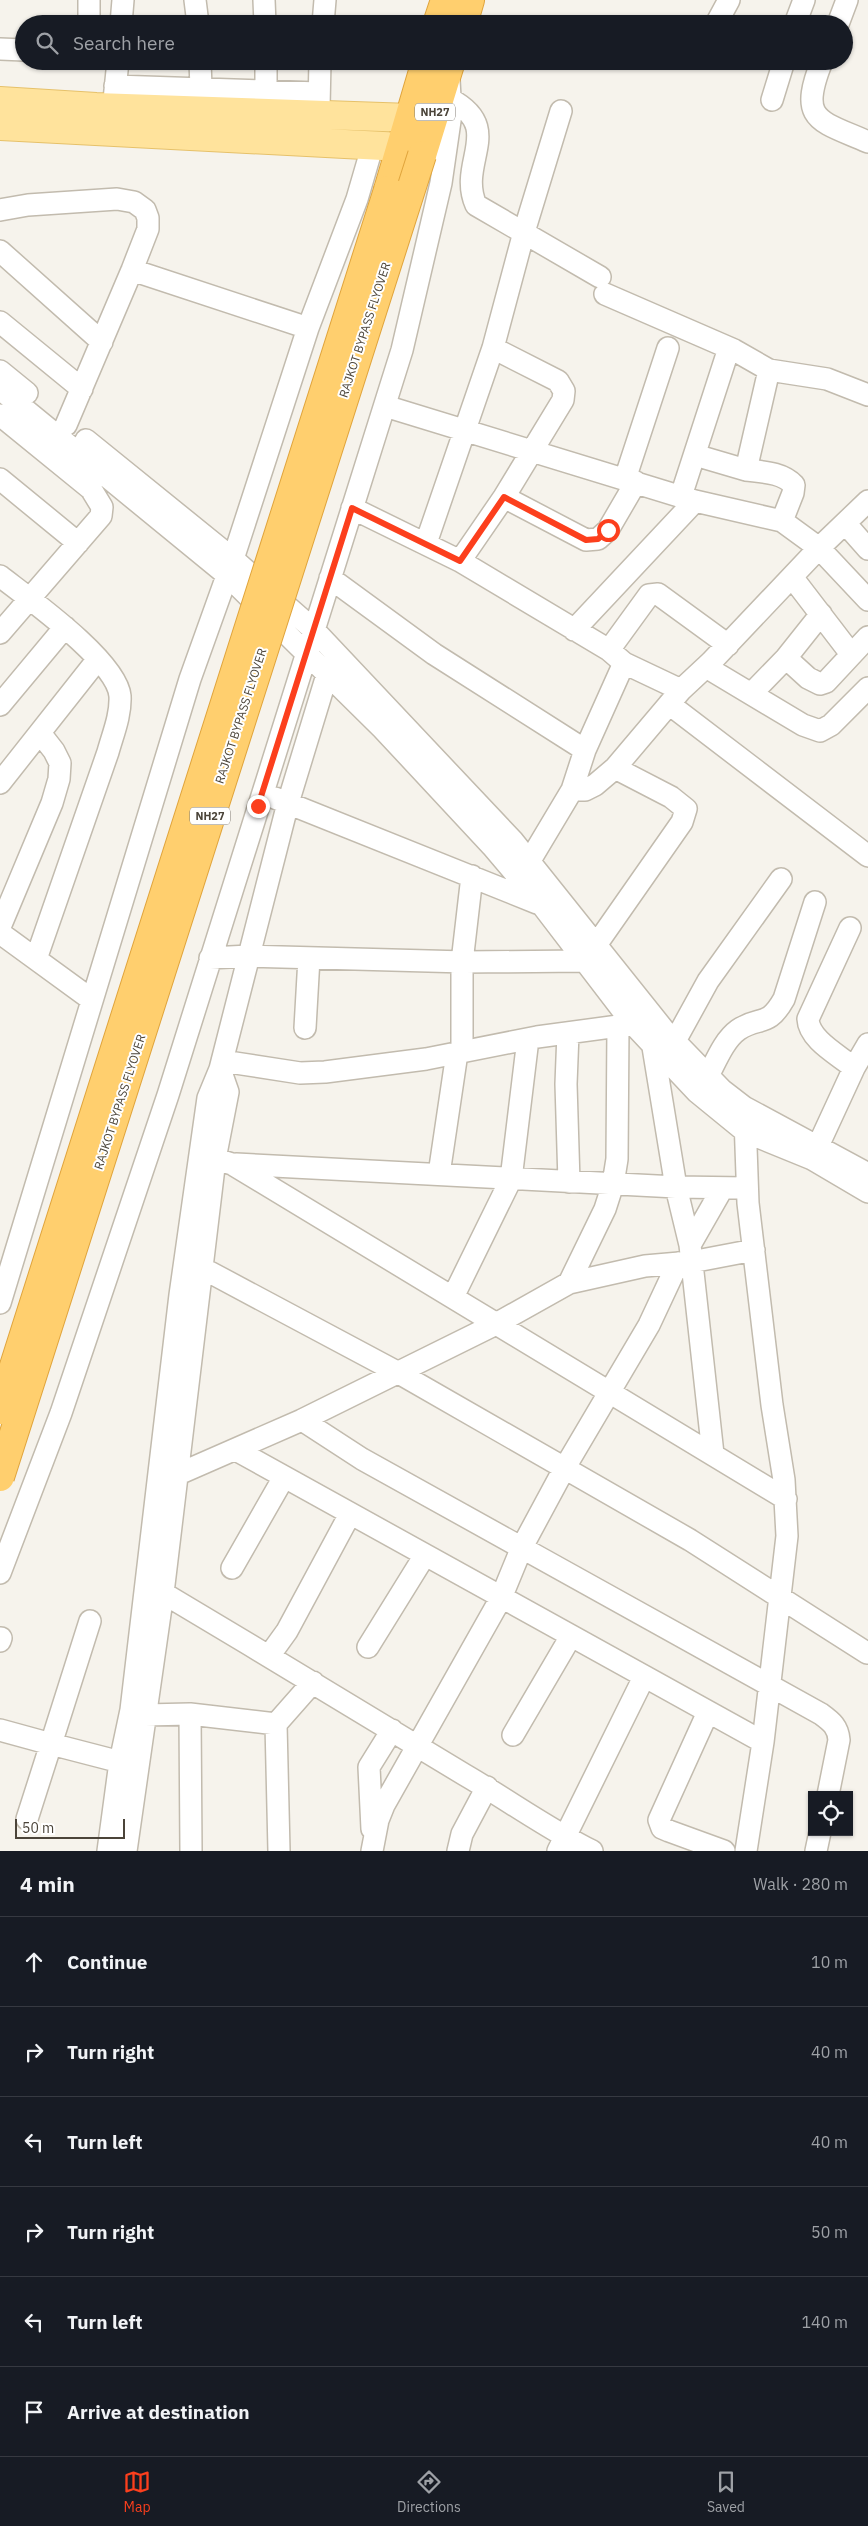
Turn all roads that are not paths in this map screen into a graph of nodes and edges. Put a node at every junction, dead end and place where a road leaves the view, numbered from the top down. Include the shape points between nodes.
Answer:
1 (89, 0) edge
2 (123, 0) edge
3 (195, 0) edge
4 (264, 0) edge
5 (325, 0) edge
6 (445, 0) edge
7 (470, 0) edge
8 (729, 0) edge
9 (804, 0) edge
10 (847, 0) edge
11 (89, 15) edge
12 (122, 15) edge
13 (197, 15) edge
14 (265, 15) edge
15 (324, 15) edge
16 (441, 15) edge
17 (466, 15) edge
18 (721, 15) edge
19 (799, 15) edge
20 (841, 15) edge
21 (0, 49) edge
22 (15, 50) edge
23 (117, 70) edge
24 (200, 70) edge
25 (266, 70) edge
26 (320, 70) edge
27 (439, 70) edge
28 (440, 70) edge
29 (443, 70) edge
30 (781, 70) edge
31 (818, 70) edge
32 (201, 88) junction
33 (266, 91) junction
34 (114, 97) junction
35 (450, 99) junction
36 (772, 100) dead end
37 (0, 101) edge
38 (318, 104) junction
39 (560, 111) dead end
40 (411, 118) junction
41 (0, 126) edge
42 (868, 142) edge
43 (373, 144) junction
44 (412, 151) junction
45 (0, 210) edge
46 (524, 232) junction
47 (0, 251) edge
48 (132, 270) junction
49 (0, 322) edge
50 (308, 328) junction
51 (102, 342) junction
52 (494, 348) junction
53 (668, 348) dead end
54 (729, 348) junction
55 (769, 370) junction
56 (0, 371) edge
57 (0, 389) edge
58 (82, 389) junction
59 (868, 395) edge
60 (385, 406) junction
61 (0, 415) edge
62 (66, 425) junction
63 (465, 430) junction
64 (532, 451) junction
65 (694, 455) junction
66 (746, 470) junction
67 (0, 478) edge
68 (631, 481) junction
69 (504, 497) junction
70 (688, 498) junction
71 (868, 501) edge
72 (352, 508) junction
73 (782, 521) junction
74 (845, 524) junction
75 (78, 543) junction
76 (426, 543) junction
77 (819, 548) junction
78 (868, 549) edge
79 (460, 561) junction
80 (230, 567) junction
81 (0, 576) edge
82 (792, 577) junction
83 (330, 578) junction
84 (28, 598) junction
85 (868, 600) edge
86 (821, 614) junction
87 (65, 628) junction
88 (314, 630) junction
89 (574, 630) junction
90 (0, 633) edge
91 (868, 637) edge
92 (728, 644) junction
93 (306, 654) junction
94 (851, 654) junction
95 (617, 657) junction
96 (786, 658) junction
97 (98, 659) junction
98 (706, 667) junction
99 (327, 675) junction
100 (868, 688) edge
101 (752, 693) junction
102 (675, 697) junction
103 (0, 705) edge
104 (40, 733) junction
105 (586, 750) junction
106 (615, 768) junction
107 (0, 784) edge
108 (572, 790) junction
109 (262, 793) junction
110 (288, 803) junction
111 (868, 856) edge
112 (529, 860) junction
113 (472, 876) junction
114 (520, 879) junction
115 (781, 879) dead end
116 (815, 902) dead end
117 (542, 905) junction
118 (0, 928) edge
119 (850, 928) dead end
120 (0, 933) edge
121 (590, 953) junction
122 (249, 956) junction
123 (210, 958) junction
124 (309, 958) junction
125 (36, 959) junction
126 (462, 962) junction
127 (92, 1000) junction
128 (626, 1025) junction
129 (304, 1028) dead end
130 (568, 1033) junction
131 (528, 1039) junction
132 (675, 1041) junction
133 (868, 1044) edge
134 (653, 1047) junction
135 (459, 1053) junction
136 (221, 1065) junction
137 (854, 1068) junction
138 (708, 1076) junction
139 (744, 1107) junction
140 (746, 1132) junction
141 (815, 1153) junction
142 (215, 1159) junction
143 (835, 1165) junction
144 (439, 1174) junction
145 (868, 1174) edge
146 (512, 1179) junction
147 (568, 1182) junction
148 (613, 1184) junction
149 (676, 1187) junction
150 (747, 1188) junction
151 (722, 1189) junction
152 (868, 1192) edge
153 (754, 1250) junction
154 (686, 1257) junction
155 (193, 1266) junction
156 (569, 1283) junction
157 (453, 1297) junction
158 (0, 1303) edge
159 (496, 1324) junction
160 (396, 1372) junction
161 (610, 1392) junction
162 (0, 1410) edge
163 (302, 1420) junction
164 (236, 1450) junction
165 (713, 1454) junction
166 (564, 1469) junction
167 (0, 1477) edge
168 (284, 1478) junction
169 (168, 1479) junction
170 (786, 1499) junction
171 (350, 1514) junction
172 (522, 1546) junction
173 (424, 1555) junction
174 (232, 1568) dead end
175 (0, 1573) edge
176 (154, 1591) junction
177 (779, 1597) junction
178 (501, 1598) junction
179 (90, 1620) dead end
180 (571, 1636) junction
181 (368, 1647) dead end
182 (867, 1653) edge
183 (269, 1656) junction
184 (644, 1677) junction
185 (313, 1682) junction
186 (769, 1684) junction
187 (708, 1712) junction
188 (190, 1714) junction
189 (146, 1715) junction
190 (276, 1724) junction
191 (0, 1730) edge
192 (392, 1730) junction
193 (513, 1735) dead end
194 (763, 1742) junction
195 (51, 1744) junction
196 (417, 1746) junction
197 (129, 1764) junction
198 (487, 1788) junction
199 (829, 1791) edge
200 (27, 1819) dead end
201 (819, 1836) edge
202 (560, 1844) edge
203 (372, 1846) edge
204 (108, 1851) edge
205 (126, 1851) edge
206 (191, 1851) edge
207 (280, 1851) edge
208 (458, 1851) edge
209 (592, 1851) edge
210 (724, 1851) edge
211 (746, 1851) edge
212 (816, 1851) edge

1 - 11 street
2 - 12 street
3 - 13 street
4 - 14 street
5 - 15 street
6 - 16 highway
7 - 17 highway
8 - 18 street
9 - 19 street
10 - 20 street
21 - 22 street
23 - 34 street
24 - 32 street
25 - 33 street
26 - 38 street
27 - 40 highway, NH27
28 - 44 highway, RAJKOT BYPASS FLYOVER / NH27
29 - 35 street
30 - 36 street
31 - 42 street via 811,102 814,114 827,124
32 - 33 street
32 - 34 street
33 - 38 street
34 - 37 main road
34 - 38 main road
35 - 46 street via 466,108 476,120 478,133 472,196 476,205
35 - 60 street via 441,183 402,350
38 - 40 main road
39 - 46 street
40 - 44 highway, NH27
41 - 43 main road
43 - 44 main road
43 - 50 street via 357,199
44 - 162 highway, RAJKOT BYPASS FLYOVER / NH27, bridge via 388,190
44 - 167 highway, RAJKOT BYPASS FLYOVER / NH27, bridge
45 - 48 street via 117,199 134,202 145,210 148,229
46 - 52 street
46 - 54 street via 602,286
47 - 51 street
48 - 50 street
48 - 51 street
49 - 58 street
50 - 80 street
51 - 58 street
52 - 63 street
52 - 64 street via 558,381 564,391 559,410
53 - 68 street
54 - 55 street
54 - 65 street
55 - 59 street via 827,380
55 - 66 street
56 - 62 street
57 - 80 street
58 - 62 street
60 - 63 street
60 - 72 street
61 - 75 street via 91,489 99,500 101,516
62 - 80 street
63 - 64 street
63 - 76 street
64 - 68 street
64 - 69 street
65 - 66 street
65 - 70 street
66 - 73 street via 788,478 794,485
67 - 75 street
68 - 69 street via 608,530 598,539 586,540
68 - 70 street
69 - 79 street
70 - 73 street
70 - 89 street
71 - 74 street
72 - 76 street
72 - 83 street
73 - 77 street
74 - 77 street
74 - 78 street
75 - 84 street
76 - 79 street
77 - 82 street
77 - 85 street
79 - 89 street
80 - 88 street
80 - 93 street
80 - 127 street via 190,678
81 - 84 street
82 - 86 street
82 - 92 street
83 - 88 street
83 - 105 street via 434,654
84 - 87 street
84 - 90 street
86 - 94 street
86 - 96 street
87 - 97 street
87 - 103 street
88 - 93 street
88 - 112 street
89 - 95 street
91 - 94 street
92 - 95 street via 658,594 649,595 642,602
92 - 98 street
93 - 99 street
93 - 109 street
94 - 96 street via 826,682 820,684 808,678
95 - 102 street
95 - 105 street
96 - 101 street
97 - 104 street
97 - 125 street via 120,695 118,718
98 - 101 street
98 - 102 street
99 - 110 street
99 - 114 street via 389,736
100 - 101 street via 831,725 820,731 803,725
102 - 106 street
102 - 111 street
104 - 107 street
104 - 118 street via 60,763 59,778 52,803
105 - 108 street
106 - 108 street via 595,786
106 - 121 street via 671,797 686,810 682,822
108 - 112 street
109 - 110 street
109 - 123 street
110 - 113 street
110 - 122 street
112 - 114 street
112 - 121 street
113 - 117 street
113 - 126 street
114 - 117 street
115 - 132 street via 708,981
116 - 138 street via 778,1011 769,1020 739,1029 730,1037
117 - 121 street
119 - 137 street via 808,1019 808,1028
120 - 125 street
121 - 126 street
121 - 128 street
121 - 132 street
122 - 123 street
122 - 124 street
122 - 136 street
123 - 175 street via 168,1095 64,1404
124 - 126 street
124 - 129 street
125 - 127 street
126 - 135 street
127 - 158 street
128 - 130 street
128 - 134 street
128 - 148 street
130 - 131 street
130 - 147 street
131 - 135 street
131 - 146 street
132 - 138 street
133 - 137 street
134 - 140 street via 697,1092
134 - 149 street
135 - 136 street via 325,1072 300,1073
135 - 144 street
136 - 142 street via 228,1092
137 - 141 street
138 - 139 street
139 - 140 street
139 - 141 street
140 - 141 street
140 - 150 street
141 - 143 street
142 - 144 street
142 - 155 street
142 - 157 street
143 - 145 street
143 - 152 street
144 - 146 street
146 - 147 street
146 - 157 street
147 - 148 street
148 - 149 street
148 - 156 street via 605,1209
149 - 151 street
149 - 154 street
150 - 151 street
150 - 153 street
151 - 154 street
153 - 154 street
153 - 170 street
154 - 156 street
154 - 161 street
154 - 165 street
155 - 160 street
155 - 169 street
156 - 159 street
157 - 159 street
159 - 160 street
159 - 161 street
160 - 163 street
160 - 166 street
161 - 165 street
161 - 166 street
163 - 164 street
163 - 172 street via 362,1459
164 - 168 street
164 - 169 street
165 - 170 street
166 - 172 street
166 - 177 street via 690,1540
168 - 171 street
168 - 174 street
169 - 176 street
170 - 177 street via 787,1536
171 - 173 street
171 - 183 street
172 - 178 street
172 - 186 street
173 - 178 street
173 - 181 street
176 - 183 street
176 - 189 street
176 - 197 street via 131,1710
177 - 182 street
177 - 186 street
178 - 180 street
178 - 196 street
179 - 195 street
180 - 184 street
180 - 193 street
183 - 185 street
184 - 187 street
184 - 202 street
185 - 190 street
185 - 192 street
186 - 194 street
186 - 199 street via 821,1714 839,1731
187 - 194 street
187 - 210 street via 659,1820 662,1828 669,1832
188 - 189 street
188 - 190 street
188 - 206 street
189 - 197 street
190 - 207 street
191 - 195 street
192 - 196 street
192 - 203 street via 368,1767
194 - 211 street
195 - 197 street
195 - 200 street
196 - 198 street
196 - 203 street via 384,1805
197 - 204 street
197 - 205 street
198 - 202 street
198 - 208 street via 462,1834
201 - 212 street
202 - 209 street

